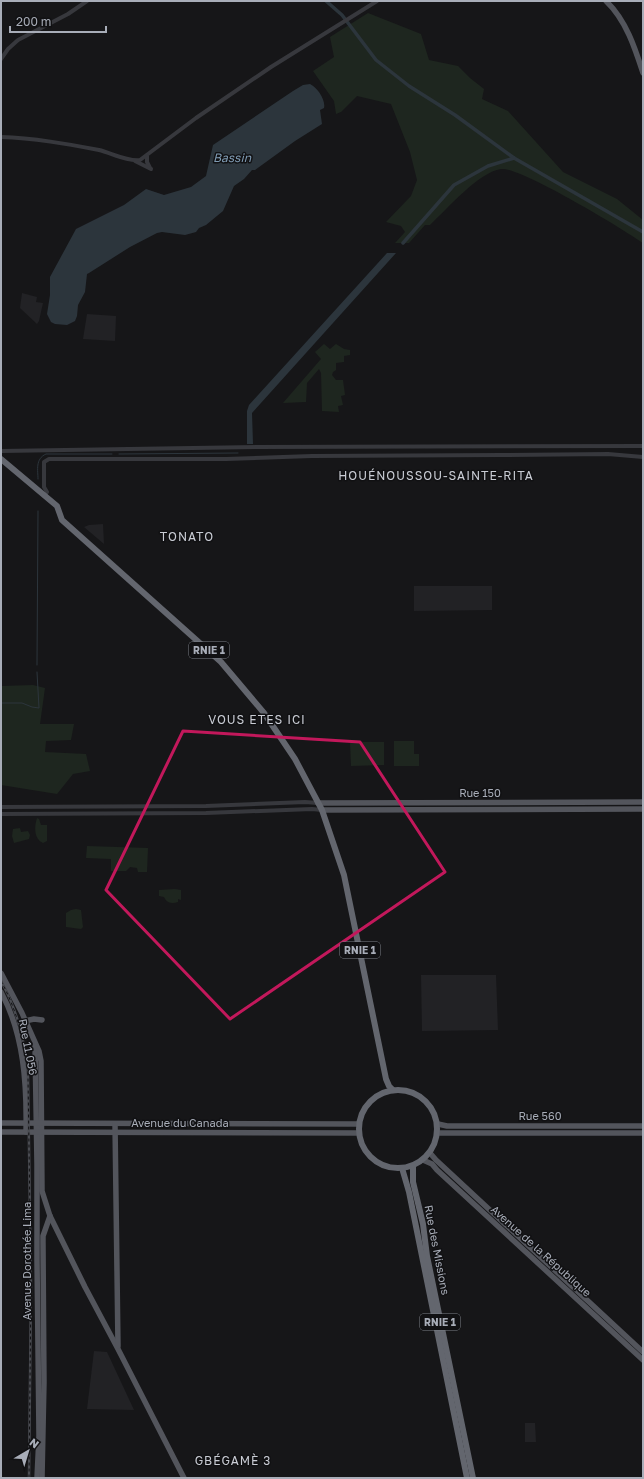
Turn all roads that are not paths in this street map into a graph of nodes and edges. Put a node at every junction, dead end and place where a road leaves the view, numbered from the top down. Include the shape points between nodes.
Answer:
1 (87, 1) edge
2 (376, 1) edge
3 (606, 1) edge
4 (638, 55) junction
5 (1, 59) edge
6 (643, 63) edge
7 (643, 73) edge
8 (1, 137) edge
9 (147, 156) junction
10 (134, 161) junction
11 (643, 446) edge
12 (1, 451) edge
13 (643, 456) edge
14 (1, 459) edge
15 (44, 496) junction
16 (587, 801) junction
17 (643, 802) edge
18 (318, 803) junction
19 (1, 807) edge
20 (587, 809) junction
21 (643, 809) edge
22 (322, 810) junction
23 (1, 814) edge
24 (1, 973) edge
25 (1, 992) edge
26 (42, 1020) dead end
27 (25, 1021) junction
28 (393, 1090) junction
29 (1, 1123) edge
30 (26, 1123) junction
31 (38, 1123) junction
32 (116, 1124) junction
33 (359, 1124) junction
34 (438, 1124) junction
35 (643, 1126) edge
36 (1, 1132) edge
37 (26, 1132) junction
38 (39, 1133) junction
39 (116, 1133) junction
40 (359, 1133) junction
41 (438, 1133) junction
42 (643, 1133) edge
43 (430, 1152) junction
44 (423, 1160) junction
45 (413, 1166) junction
46 (402, 1168) junction
47 (37, 1210) junction
48 (48, 1210) junction
49 (50, 1216) junction
50 (40, 1239) junction
51 (118, 1349) junction
52 (643, 1352) edge
53 (643, 1360) edge
54 (37, 1478) edge
55 (42, 1478) edge
56 (184, 1478) edge
57 (467, 1478) edge
58 (473, 1478) edge

1 - 5 street via 18,40
2 - 9 street via 196,118
3 - 4 main road via 616,12
4 - 6 main road
4 - 7 main road
8 - 10 street via 71,145 107,152
9 - 10 street
9 - 10 street via 151,169
11 - 12 street via 256,447
13 - 15 street via 608,454 49,459 44,462 44,487 47,492
14 - 15 highway, RNIE 1
15 - 18 highway, RNIE 1 via 57,506 62,520 234,675 289,749
16 - 17 main road, Rue 150
16 - 18 main road, Rue 150
16 - 20 main road
18 - 19 street
18 - 22 highway, RNIE 1
20 - 21 main road, Rue 150
20 - 22 main road, Rue 150
22 - 23 street
22 - 28 highway, RNIE 1 via 344,875 386,1078
24 - 27 main road
25 - 30 main road, Rue 11.056 via 13,1019 23,1061
26 - 27 main road
27 - 31 main road via 41,1061
28 - 33 highway via 380,1094 370,1101
28 - 34 highway via 409,1091 422,1097 432,1109
29 - 30 main road, Avenue du Canada
30 - 31 main road, Avenue du Canada
30 - 37 main road, Rue 11.056
31 - 32 main road, Avenue du Canada
31 - 38 main road
32 - 33 main road, Avenue du Canada
32 - 39 main road
33 - 40 highway
34 - 35 main road, Rue 560
34 - 41 highway
36 - 37 main road, Avenue du Canada
37 - 38 main road, Avenue du Canada
38 - 39 main road, Avenue du Canada
38 - 47 main road, Avenue Dorothée Lima
38 - 48 main road, Avenue Dorothée Lima via 42,1191
39 - 40 main road, Avenue du Canada
39 - 51 main road
40 - 46 highway via 364,1147 373,1159 388,1167
41 - 42 main road, Rue 560
41 - 43 highway
43 - 44 highway
43 - 52 main road, Avenue de la République
44 - 45 highway
44 - 53 main road, Avenue de la République via 432,1164
45 - 46 highway
45 - 58 highway, Rue des Missions / RNIE 1 via 413,1182
46 - 57 highway, Rue des Missions / RNIE 1
47 - 48 main road
47 - 50 main road, Avenue Dorothée Lima
48 - 49 main road, Avenue Dorothée Lima
49 - 50 main road, Avenue Dorothée Lima
49 - 51 main road, Avenue Dorothée Lima
50 - 54 main road, Avenue Dorothée Lima
50 - 55 main road, Avenue Dorothée Lima via 44,1390
51 - 56 main road, Avenue Dorothée Lima

